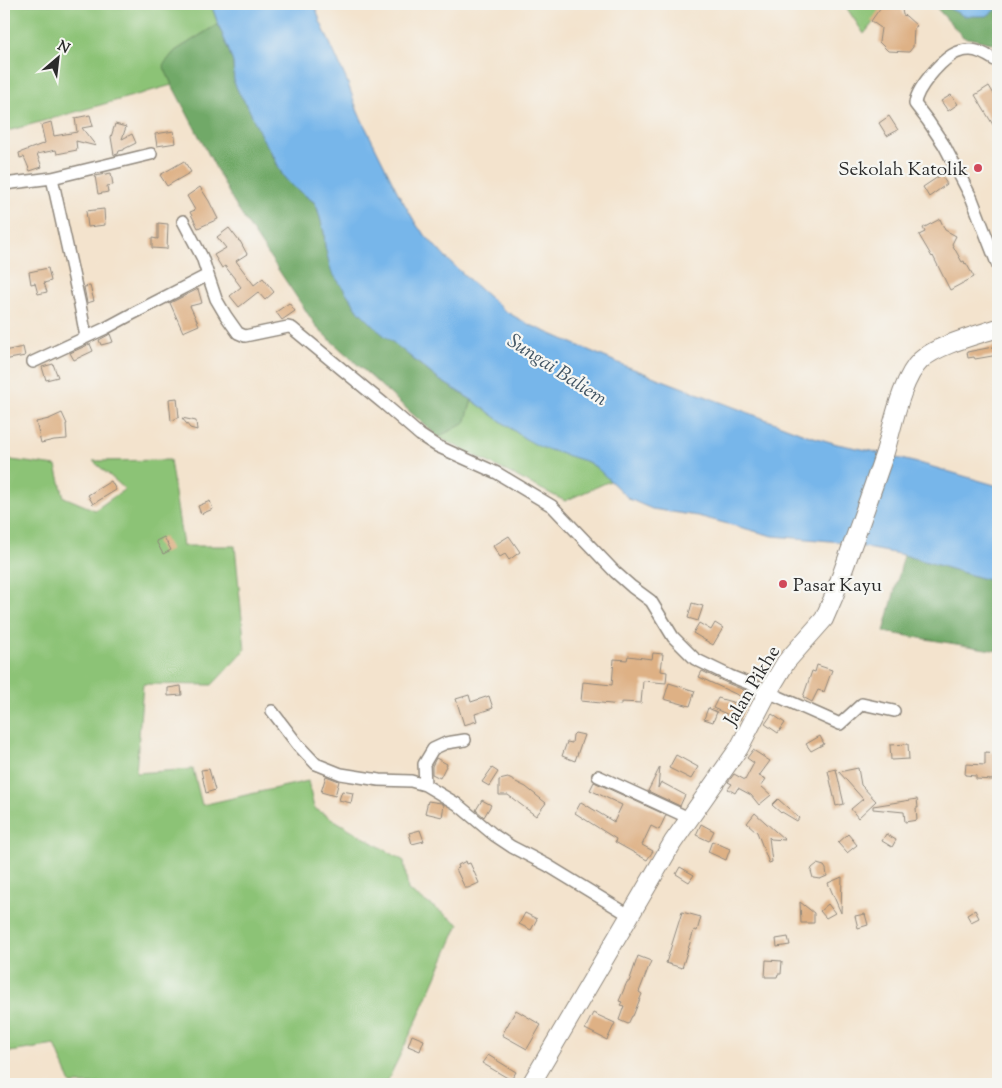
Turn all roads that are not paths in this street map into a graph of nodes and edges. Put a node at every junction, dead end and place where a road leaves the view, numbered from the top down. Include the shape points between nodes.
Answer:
1 (998, 62) edge
2 (151, 154) dead end
3 (52, 178) junction
4 (4, 184) edge
5 (183, 221) dead end
6 (998, 266) edge
7 (208, 275) junction
8 (998, 328) edge
9 (86, 337) junction
10 (33, 362) dead end
11 (768, 692) junction
12 (894, 710) dead end
13 (272, 711) dead end
14 (466, 740) dead end
15 (598, 776) dead end
16 (426, 785) junction
17 (689, 818) junction
18 (629, 916) junction
19 (531, 1084) edge

1 - 6 street via 971,50 951,55 919,90 915,104 944,145 972,199
2 - 3 street
3 - 4 street
3 - 9 street
5 - 7 street
7 - 9 street
7 - 11 street via 216,299 238,333 245,336 288,327 298,332 420,435 498,473 552,506 615,572 651,601 673,637 695,659
8 - 11 highway, Jalan Pikhe via 934,351 920,360 911,374 824,619 786,662
9 - 10 street
11 - 12 street via 840,724 862,704
11 - 17 highway, Jalan Pikhe via 739,748
13 - 16 street via 316,764 341,774
14 - 16 street via 433,749 424,764
15 - 17 street
16 - 18 street via 457,804 512,847
17 - 18 highway, Jalan Pikhe
18 - 19 highway, Jalan Pikhe

